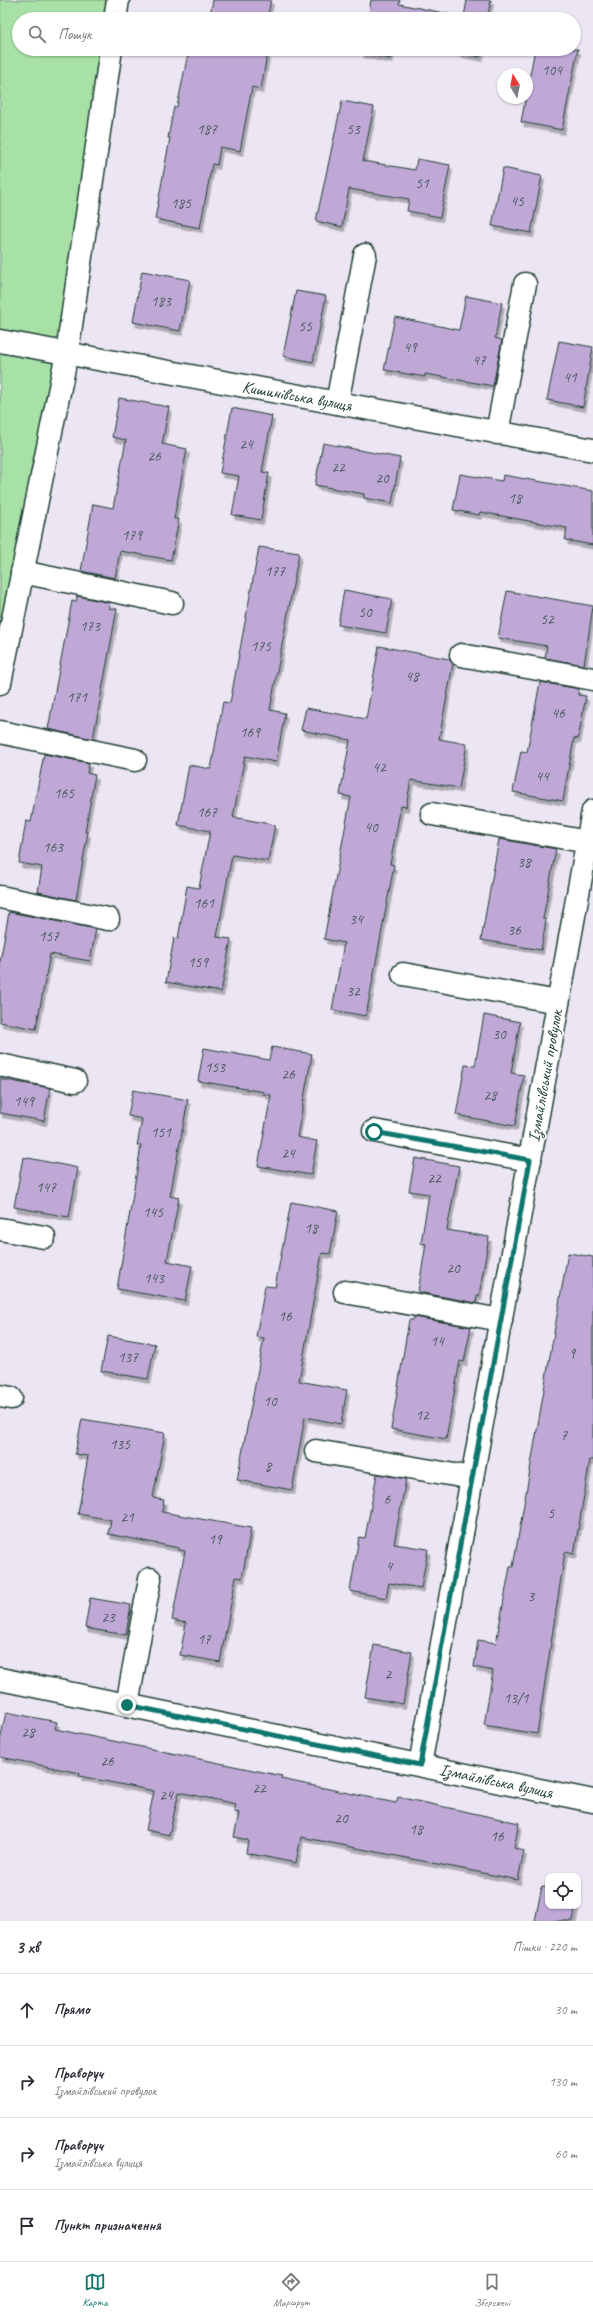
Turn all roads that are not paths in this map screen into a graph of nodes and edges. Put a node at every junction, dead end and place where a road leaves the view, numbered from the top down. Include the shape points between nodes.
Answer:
1 (118, 0) edge
2 (116, 12) edge
3 (110, 56) edge
4 (365, 255) dead end
5 (525, 284) dead end
6 (0, 341) edge
7 (67, 353) junction
8 (337, 403) junction
9 (497, 433) junction
10 (593, 450) edge
11 (22, 572) junction
12 (172, 602) dead end
13 (461, 654) dead end
14 (593, 679) edge
15 (0, 683) edge
16 (0, 732) edge
17 (135, 760) dead end
18 (593, 811) edge
19 (432, 814) dead end
20 (588, 842) junction
21 (0, 897) edge
22 (108, 919) dead end
23 (403, 974) dead end
24 (558, 1002) junction
25 (0, 1066) edge
26 (76, 1081) dead end
27 (374, 1132) dead end
28 (530, 1160) junction
29 (0, 1228) edge
30 (44, 1237) dead end
31 (345, 1292) dead end
32 (501, 1320) junction
33 (316, 1451) dead end
34 (472, 1478) junction
35 (150, 1579) dead end
36 (0, 1679) edge
37 (127, 1705) junction
38 (420, 1765) junction
39 (593, 1801) edge

1 - 2 street
3 - 7 street
4 - 8 street
5 - 9 street
6 - 7 street, Кишинівська вулиця
7 - 8 street, Кишинівська вулиця
7 - 11 street
8 - 9 street, Кишинівська вулиця
9 - 10 street, Кишинівська вулиця
11 - 12 street
11 - 15 street
13 - 14 street
16 - 17 street
18 - 20 street, Ізмайлівський провулок
19 - 20 street
20 - 24 street, Ізмайлівський провулок
21 - 22 street
23 - 24 street
24 - 28 street, Ізмайлівський провулок
25 - 26 street
27 - 28 street
28 - 32 street, Ізмайлівський провулок
29 - 30 street
31 - 32 street
32 - 34 street, Ізмайлівський провулок
33 - 34 street
34 - 38 street, Ізмайлівський провулок
35 - 37 street
36 - 37 street, Ізмайлівська вулиця
37 - 38 street, Ізмайлівська вулиця
38 - 39 street, Ізмайлівська вулиця

